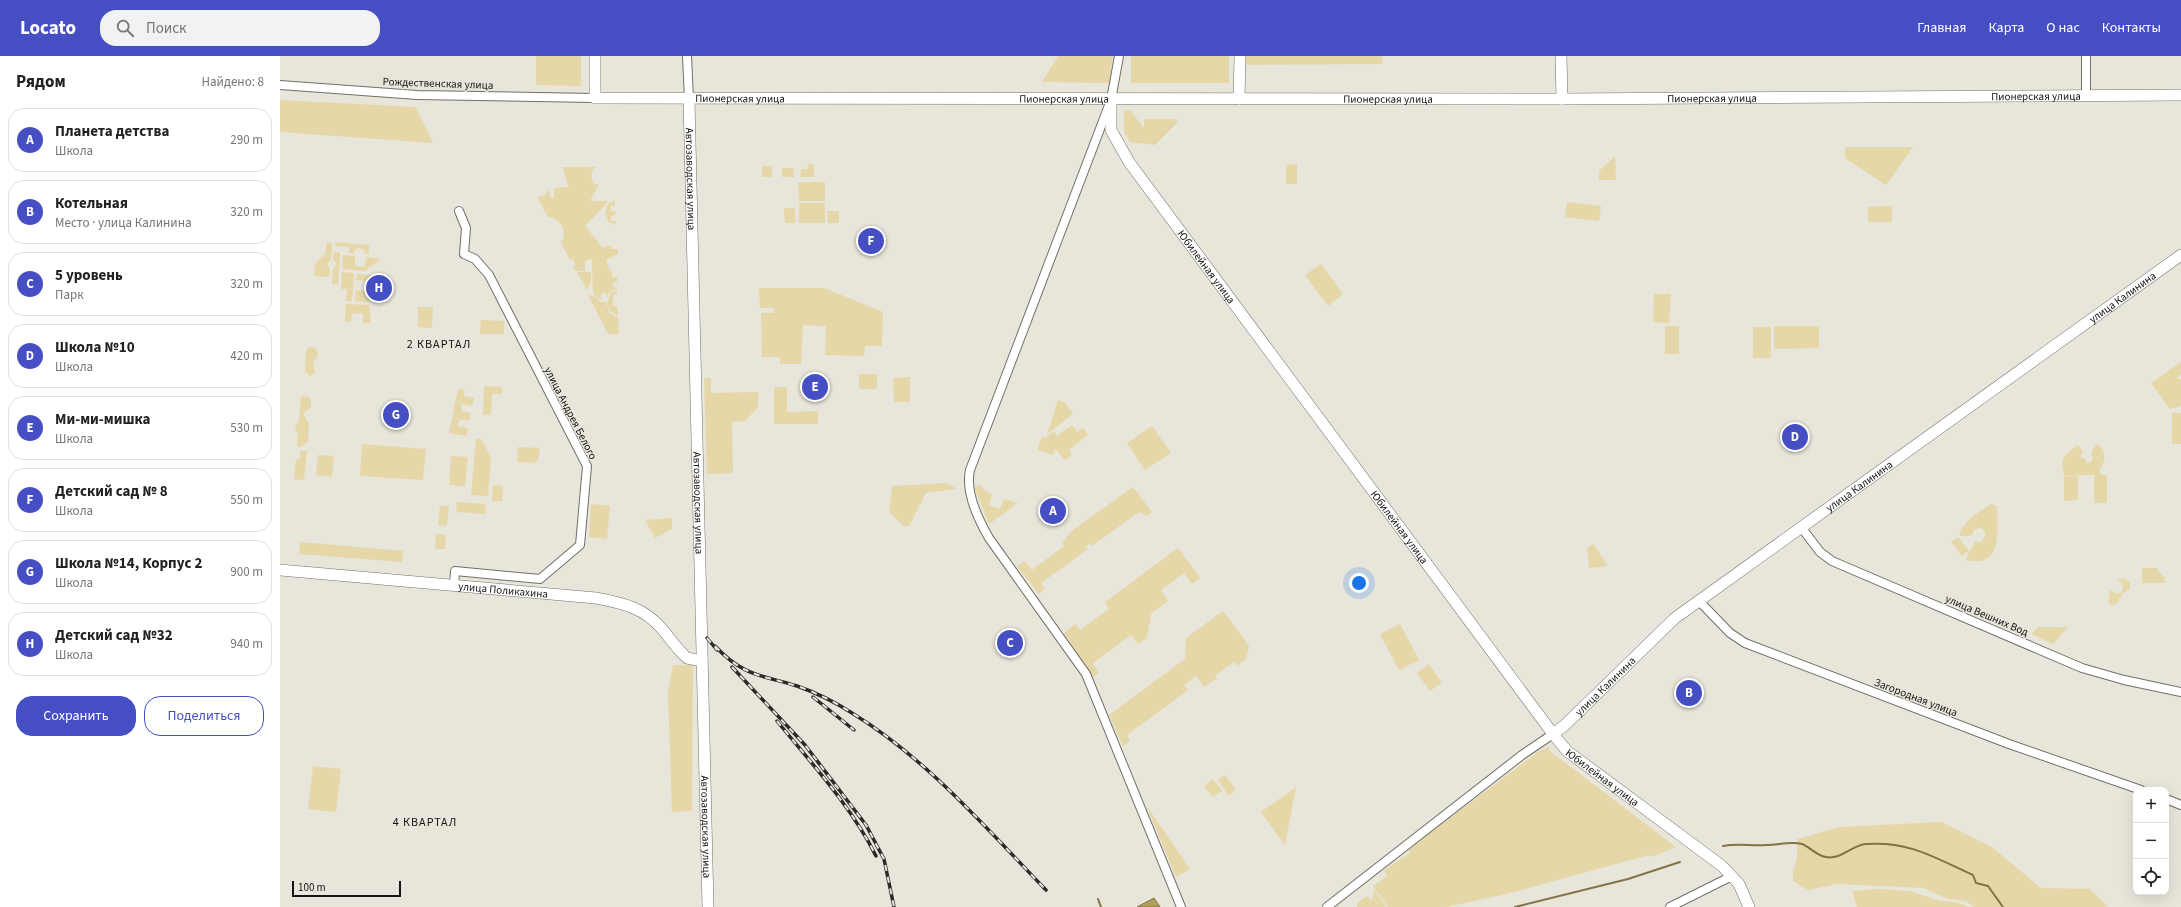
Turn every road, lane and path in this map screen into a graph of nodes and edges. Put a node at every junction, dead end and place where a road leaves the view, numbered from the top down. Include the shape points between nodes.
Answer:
1 (595, 56) edge
2 (688, 56) edge
3 (1119, 56) edge
4 (1240, 56) edge
5 (1561, 56) edge
6 (2086, 56) edge
7 (280, 85) edge
8 (2181, 94) edge
9 (2086, 95) junction
10 (595, 98) junction
11 (688, 99) junction
12 (1562, 99) junction
13 (1111, 100) junction
14 (1239, 100) junction
15 (1105, 130) junction
16 (458, 211) dead end
17 (2181, 255) edge
18 (1801, 528) junction
19 (280, 570) edge
20 (454, 585) junction
21 (1699, 601) junction
22 (702, 661) junction
23 (2181, 692) edge
24 (1553, 734) junction
25 (2133, 787) edge
26 (2169, 800) edge
27 (2181, 805) edge
28 (1732, 876) junction
29 (708, 907) edge
30 (1181, 907) edge
31 (1327, 907) edge
32 (1670, 907) edge
33 (1749, 907) edge

1 - 10 street
2 - 11 street
3 - 13 street
4 - 14 street
5 - 12 street
6 - 9 street
7 - 10 street, Рождественская улица via 417,95
8 - 9 street, Пионерская улица
9 - 12 street, Пионерская улица
10 - 11 street, Пионерская улица
11 - 13 street, Пионерская улица
11 - 22 street, Автозаводская улица
12 - 14 street, Пионерская улица
13 - 14 street, Пионерская улица
13 - 15 street, Юбилейная улица
15 - 24 street, Юбилейная улица
15 - 30 street via 970,470 968,482 978,515 989,538 1086,674
16 - 20 street, улица Андрея Белого via 466,228 464,254 475,259 489,274 587,466 580,545 540,579 455,571
17 - 18 street, улица Калинина
18 - 21 street, улица Калинина
18 - 23 street, улица Вешних Вод via 1820,552 1832,561 2082,668 2118,679
19 - 20 street, улица Поликахина
20 - 22 street, улица Поликахина via 596,598 629,604 652,619 687,658
21 - 24 street, улица Калинина via 1675,618
21 - 25 street, Загородная улица via 1738,640 2009,744
22 - 29 street, Автозаводская улица
24 - 28 street, Юбилейная улица via 1567,751
24 - 31 street via 1509,765
26 - 27 street
28 - 32 street
28 - 33 street, Юбилейная улица

